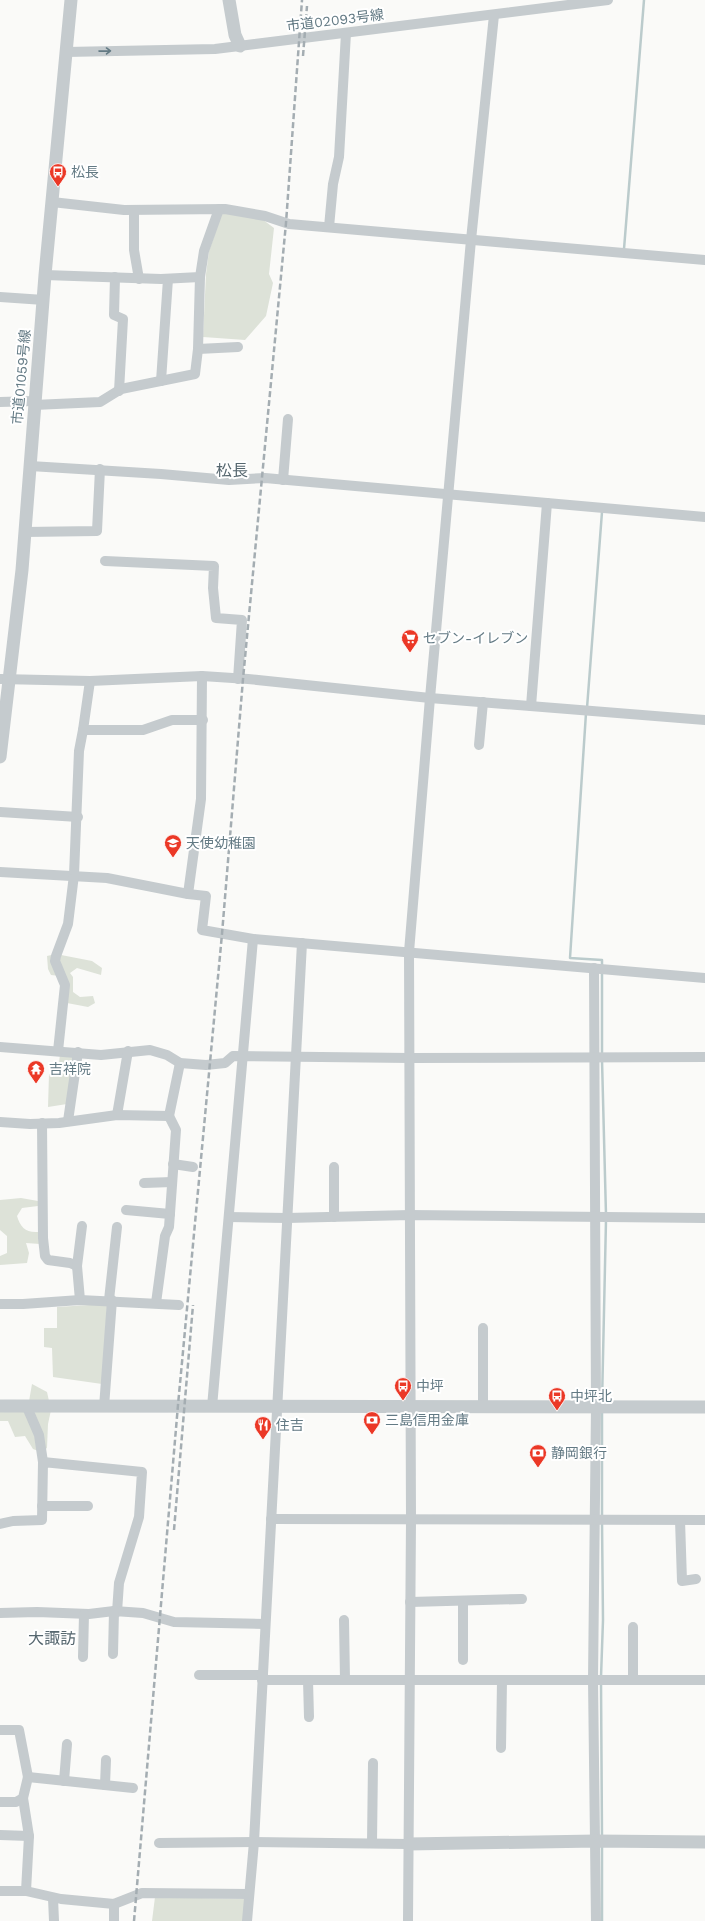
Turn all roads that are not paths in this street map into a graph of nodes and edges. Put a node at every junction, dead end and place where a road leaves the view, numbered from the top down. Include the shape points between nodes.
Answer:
1 (71, 0) edge
2 (229, 0) edge
3 (608, 0) edge
4 (594, 1) edge
5 (494, 14) junction
6 (346, 33) junction
7 (234, 47) junction
8 (66, 52) junction
9 (52, 202) junction
10 (219, 209) junction
11 (134, 210) junction
12 (329, 227) junction
13 (471, 240) junction
14 (705, 260) edge
15 (45, 275) junction
16 (115, 277) junction
17 (200, 277) junction
18 (139, 279) junction
19 (168, 279) junction
20 (0, 297) edge
21 (44, 300) junction
22 (238, 347) dead end
23 (198, 349) junction
24 (161, 381) junction
25 (119, 391) junction
26 (0, 402) edge
27 (34, 403) junction
28 (288, 419) dead end
29 (30, 466) junction
30 (100, 470) junction
31 (283, 480) junction
32 (448, 494) junction
33 (547, 503) junction
34 (705, 517) edge
35 (25, 532) junction
36 (105, 561) dead end
37 (202, 676) junction
38 (5, 679) edge
39 (238, 679) junction
40 (90, 681) junction
41 (430, 698) junction
42 (483, 702) junction
43 (531, 706) junction
44 (203, 720) junction
45 (705, 720) edge
46 (83, 730) junction
47 (479, 745) dead end
48 (0, 752) edge
49 (0, 812) edge
50 (78, 817) junction
51 (0, 872) edge
52 (74, 875) junction
53 (188, 894) junction
54 (253, 939) junction
55 (302, 943) junction
56 (409, 952) junction
57 (594, 968) junction
58 (705, 978) edge
59 (0, 1047) edge
60 (58, 1051) junction
61 (128, 1051) junction
62 (78, 1052) junction
63 (242, 1056) junction
64 (295, 1056) junction
65 (594, 1057) junction
66 (705, 1057) edge
67 (410, 1058) junction
68 (180, 1063) junction
69 (117, 1115) junction
70 (169, 1116) junction
71 (0, 1122) edge
72 (68, 1122) junction
73 (42, 1123) junction
74 (173, 1164) junction
75 (193, 1167) dead end
76 (334, 1167) dead end
77 (172, 1182) junction
78 (144, 1183) dead end
79 (126, 1210) dead end
80 (170, 1214) junction
81 (410, 1216) junction
82 (229, 1217) junction
83 (334, 1217) junction
84 (287, 1218) junction
85 (595, 1218) junction
86 (705, 1218) edge
87 (82, 1226) dead end
88 (117, 1227) dead end
89 (77, 1266) junction
90 (80, 1300) junction
91 (110, 1300) junction
92 (156, 1303) junction
93 (0, 1304) edge
94 (179, 1305) dead end
95 (483, 1328) dead end
96 (0, 1406) edge
97 (26, 1406) junction
98 (278, 1406) junction
99 (410, 1406) junction
100 (482, 1406) junction
101 (104, 1407) junction
102 (212, 1407) junction
103 (603, 1407) junction
104 (705, 1407) edge
105 (43, 1462) junction
106 (42, 1506) junction
107 (88, 1506) dead end
108 (271, 1519) junction
109 (411, 1520) junction
110 (596, 1520) junction
111 (680, 1520) junction
112 (705, 1520) edge
113 (0, 1524) edge
114 (696, 1579) dead end
115 (522, 1600) dead end
116 (463, 1601) junction
117 (410, 1602) junction
118 (115, 1612) junction
119 (0, 1613) edge
120 (84, 1614) junction
121 (344, 1620) dead end
122 (266, 1624) junction
123 (633, 1627) dead end
124 (113, 1654) dead end
125 (83, 1657) dead end
126 (463, 1660) dead end
127 (199, 1675) dead end
128 (262, 1677) junction
129 (308, 1680) junction
130 (345, 1680) junction
131 (409, 1680) junction
132 (502, 1680) junction
133 (593, 1680) junction
134 (633, 1680) junction
135 (705, 1680) edge
136 (309, 1717) dead end
137 (0, 1730) edge
138 (67, 1744) dead end
139 (501, 1748) dead end
140 (106, 1760) dead end
141 (373, 1763) dead end
142 (28, 1777) junction
143 (64, 1781) junction
144 (105, 1785) junction
145 (133, 1788) dead end
146 (23, 1798) junction
147 (0, 1802) edge
148 (0, 1835) edge
149 (29, 1836) junction
150 (596, 1841) junction
151 (254, 1842) junction
152 (705, 1842) edge
153 (159, 1843) dead end
154 (372, 1843) junction
155 (408, 1844) junction
156 (0, 1891) edge
157 (26, 1891) junction
158 (249, 1894) junction
159 (53, 1898) junction
160 (114, 1904) junction
161 (54, 1921) edge
162 (114, 1921) edge
163 (247, 1921) edge
164 (408, 1921) edge
165 (596, 1921) edge

1 - 8 street, 市道01059号線
2 - 7 street via 235,35
3 - 4 street, 市道02093号線
4 - 5 street, 市道02093号線
5 - 6 street, 市道02093号線
5 - 13 street
6 - 7 street, 市道02093号線
6 - 12 street via 339,157 333,184
8 -> 7 street, 市道02093号線
8 - 9 street, 市道01059号線
9 - 11 street
9 - 15 street, 市道01059号線
10 - 11 street
10 - 12 street via 265,216 286,224
10 - 17 street via 204,251
11 - 18 street via 134,250
12 - 13 street
13 - 14 street
13 - 32 street
15 - 16 street
15 - 21 street, 市道01059号線
16 - 18 street
16 - 25 street via 114,315 123,319
17 - 19 street
17 - 23 street
18 - 19 street
19 - 24 street
20 - 21 street
21 - 27 street, 市道01059号線
22 - 23 street
23 - 24 street via 195,374
24 - 25 street
25 - 27 street via 100,402
26 - 27 street
27 - 29 street, 市道01059号線
28 - 31 street
29 - 30 street
29 - 35 street, 市道01059号線
30 - 31 street via 229,480
30 - 35 street via 97,530
31 - 32 street
32 - 33 street
32 - 41 street
33 - 34 street
33 - 43 street
35 - 38 street, 市道01059号線
36 - 39 street via 214,566 216,618 242,620
37 - 39 street
37 - 40 street
37 - 44 street
38 - 40 street
38 - 48 street, 市道01059号線
39 - 41 street
40 - 46 street
41 - 42 street
41 - 56 street
42 - 43 street
42 - 47 street
43 - 45 street
44 - 46 street via 172,720 144,730
44 - 53 street via 201,799
46 - 50 street via 79,751
49 - 50 street
50 - 52 street
51 - 52 street
52 - 53 street via 119,880
52 - 60 street via 68,924 55,961 65,984
53 - 54 street via 206,896 202,930
54 - 55 street
54 - 63 street
55 - 56 street
55 - 64 street
56 - 57 street
56 - 67 street
57 - 58 street
57 - 65 street
59 - 60 street
60 - 62 street
61 - 62 street via 101,1055
61 - 68 street via 150,1050 167,1055
61 - 69 street
62 - 72 street
63 - 64 street
63 - 68 street via 233,1056 225,1063
63 - 82 street
64 - 67 street
64 - 84 street
65 - 66 street
65 - 67 street
65 - 85 street
67 - 81 street
68 - 70 street
69 - 70 street
69 - 72 street
70 - 74 street via 176,1130
71 - 73 street
72 - 73 street
73 - 89 street via 45,1256 48,1260
74 - 75 street
74 - 77 street
76 - 83 street
77 - 78 street
77 - 80 street
79 - 80 street
80 - 92 street
81 - 83 street
81 - 85 street
81 - 99 street
82 - 84 street
82 - 102 street
83 - 84 street
84 - 98 street
85 - 86 street
85 - 103 street
87 - 89 street
88 - 91 street
89 - 90 street
90 - 91 street
90 - 93 street
91 - 92 street
91 - 101 street
92 - 94 street
95 - 100 street
96 - 97 street
97 - 101 street
97 - 105 street via 38,1435
98 - 99 street
98 - 102 street
98 - 108 street
99 - 100 street
99 - 109 street
100 - 103 street
101 - 102 street
103 - 104 street
103 - 110 street
105 - 106 street
105 - 118 street via 142,1472 139,1517 119,1583
106 - 107 street
106 - 113 street via 42,1520
108 - 109 street
108 - 122 street
109 - 110 street
109 - 117 street
110 - 111 street
110 - 133 street
111 - 112 street
111 - 114 street via 682,1581
115 - 116 street
116 - 117 street
116 - 126 street
117 - 131 street
118 - 120 street
118 - 122 street via 143,1612 174,1622
118 - 124 street
119 - 120 street
120 - 125 street
121 - 130 street
122 - 128 street
123 - 134 street
127 - 128 street
128 - 129 street
128 - 151 street
129 - 130 street
129 - 136 street
130 - 131 street
131 - 132 street
131 - 155 street
132 - 133 street
132 - 139 street
133 - 134 street
133 - 150 street
134 - 135 street
137 - 142 street via 19,1730
138 - 143 street
140 - 144 street
141 - 154 street
142 - 143 street
142 - 146 street
143 - 144 street
144 - 145 street
146 - 147 street via 16,1802
146 - 149 street
148 - 149 street
149 - 157 street
150 - 152 street
150 - 155 street
150 - 165 street
151 - 153 street
151 - 154 street
151 - 158 street
154 - 155 street
155 - 164 street
156 - 157 street
157 - 159 street
158 - 160 street via 142,1893
158 - 163 street
159 - 160 street
159 - 161 street
160 - 162 street

